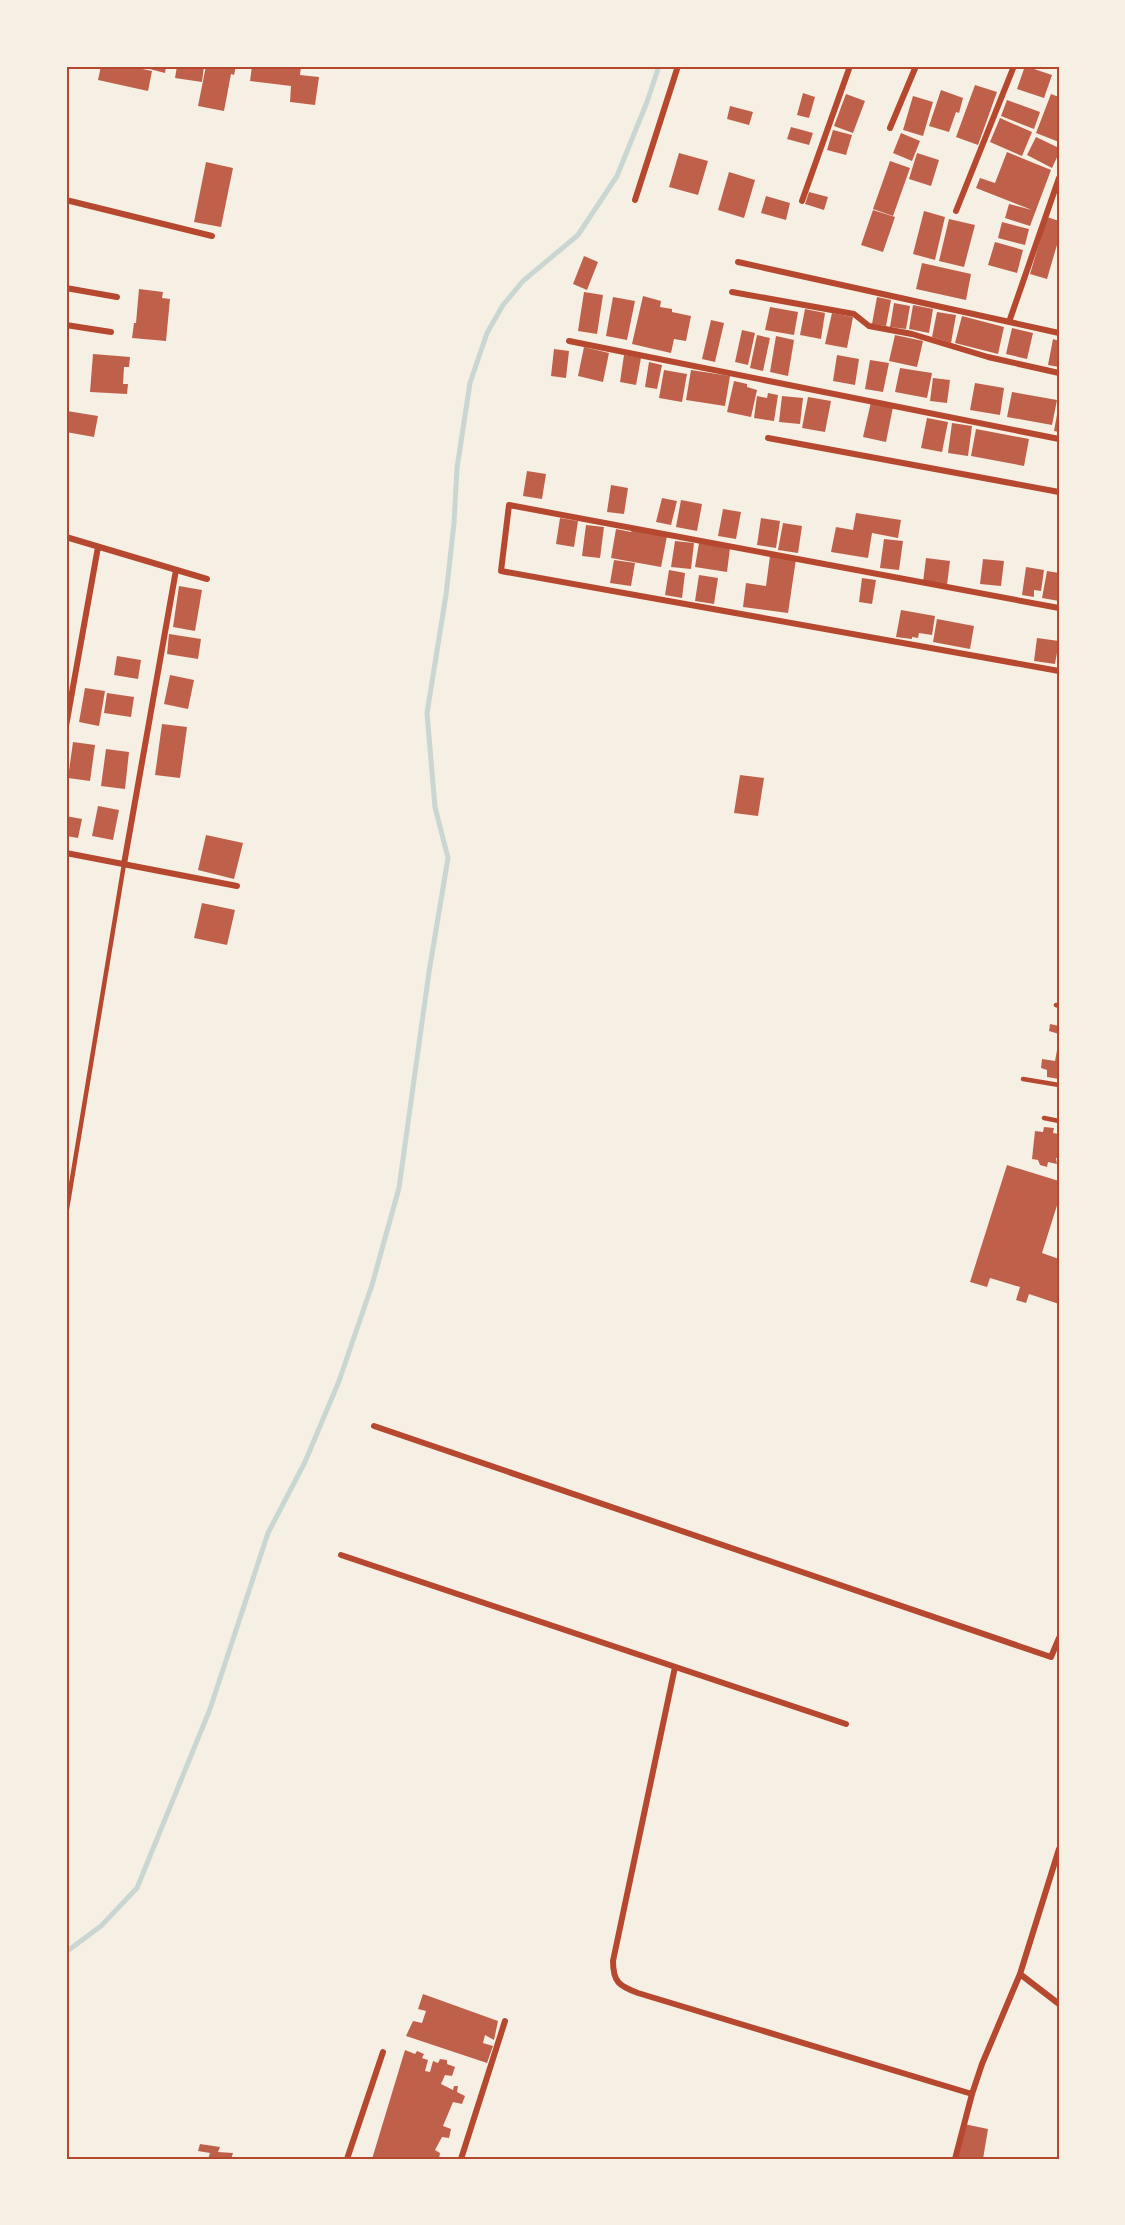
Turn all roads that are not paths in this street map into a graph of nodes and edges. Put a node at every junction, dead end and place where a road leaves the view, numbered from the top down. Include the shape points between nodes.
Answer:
1 (678, 66) edge
2 (850, 66) edge
3 (916, 66) edge
4 (1014, 66) edge
5 (890, 128) dead end
6 (1059, 178) edge
7 (66, 200) edge
8 (636, 200) dead end
9 (802, 201) dead end
10 (956, 211) dead end
11 (212, 236) dead end
12 (738, 262) dead end
13 (66, 288) edge
14 (732, 292) dead end
15 (117, 297) dead end
16 (1009, 322) junction
17 (66, 325) edge
18 (111, 332) dead end
19 (1059, 333) edge
20 (568, 341) dead end
21 (1059, 373) edge
22 (768, 438) dead end
23 (1059, 439) edge
24 (1059, 492) edge
25 (66, 537) edge
26 (98, 547) junction
27 (176, 570) junction
28 (207, 579) dead end
29 (1059, 608) edge
30 (1059, 671) edge
31 (66, 726) edge
32 (66, 852) edge
33 (124, 864) junction
34 (237, 886) dead end
35 (1023, 1079) dead end
36 (1059, 1085) edge
37 (1044, 1118) dead end
38 (1059, 1121) edge
39 (66, 1215) edge
40 (374, 1426) dead end
41 (341, 1555) dead end
42 (1059, 1638) edge
43 (675, 1667) junction
44 (846, 1725) dead end
45 (1059, 1849) edge
46 (1020, 1974) junction
47 (1059, 2004) edge
48 (505, 2021) dead end
49 (383, 2052) dead end
50 (972, 2094) junction
51 (347, 2159) edge
52 (461, 2159) edge
53 (955, 2159) edge

1 - 8 street
2 - 9 street
3 - 5 street
4 - 10 street
6 - 16 street
7 - 11 street
12 - 16 street
13 - 15 street
14 - 21 street via 854,314 868,326
16 - 19 street
17 - 18 street
20 - 23 street
22 - 24 street
25 - 26 street
26 - 27 street
26 - 31 street
27 - 28 street
27 - 33 street
29 - 30 street via 509,506 501,571
32 - 33 street
33 - 34 street
33 - 39 lane
35 - 36 lane
37 - 38 lane
40 - 42 street via 1052,1657
41 - 43 street
43 - 44 street
43 - 50 street via 613,1976 623,1987 638,1993
45 - 46 street
46 - 47 street
46 - 50 street
48 - 52 street
49 - 51 street
50 - 53 street

